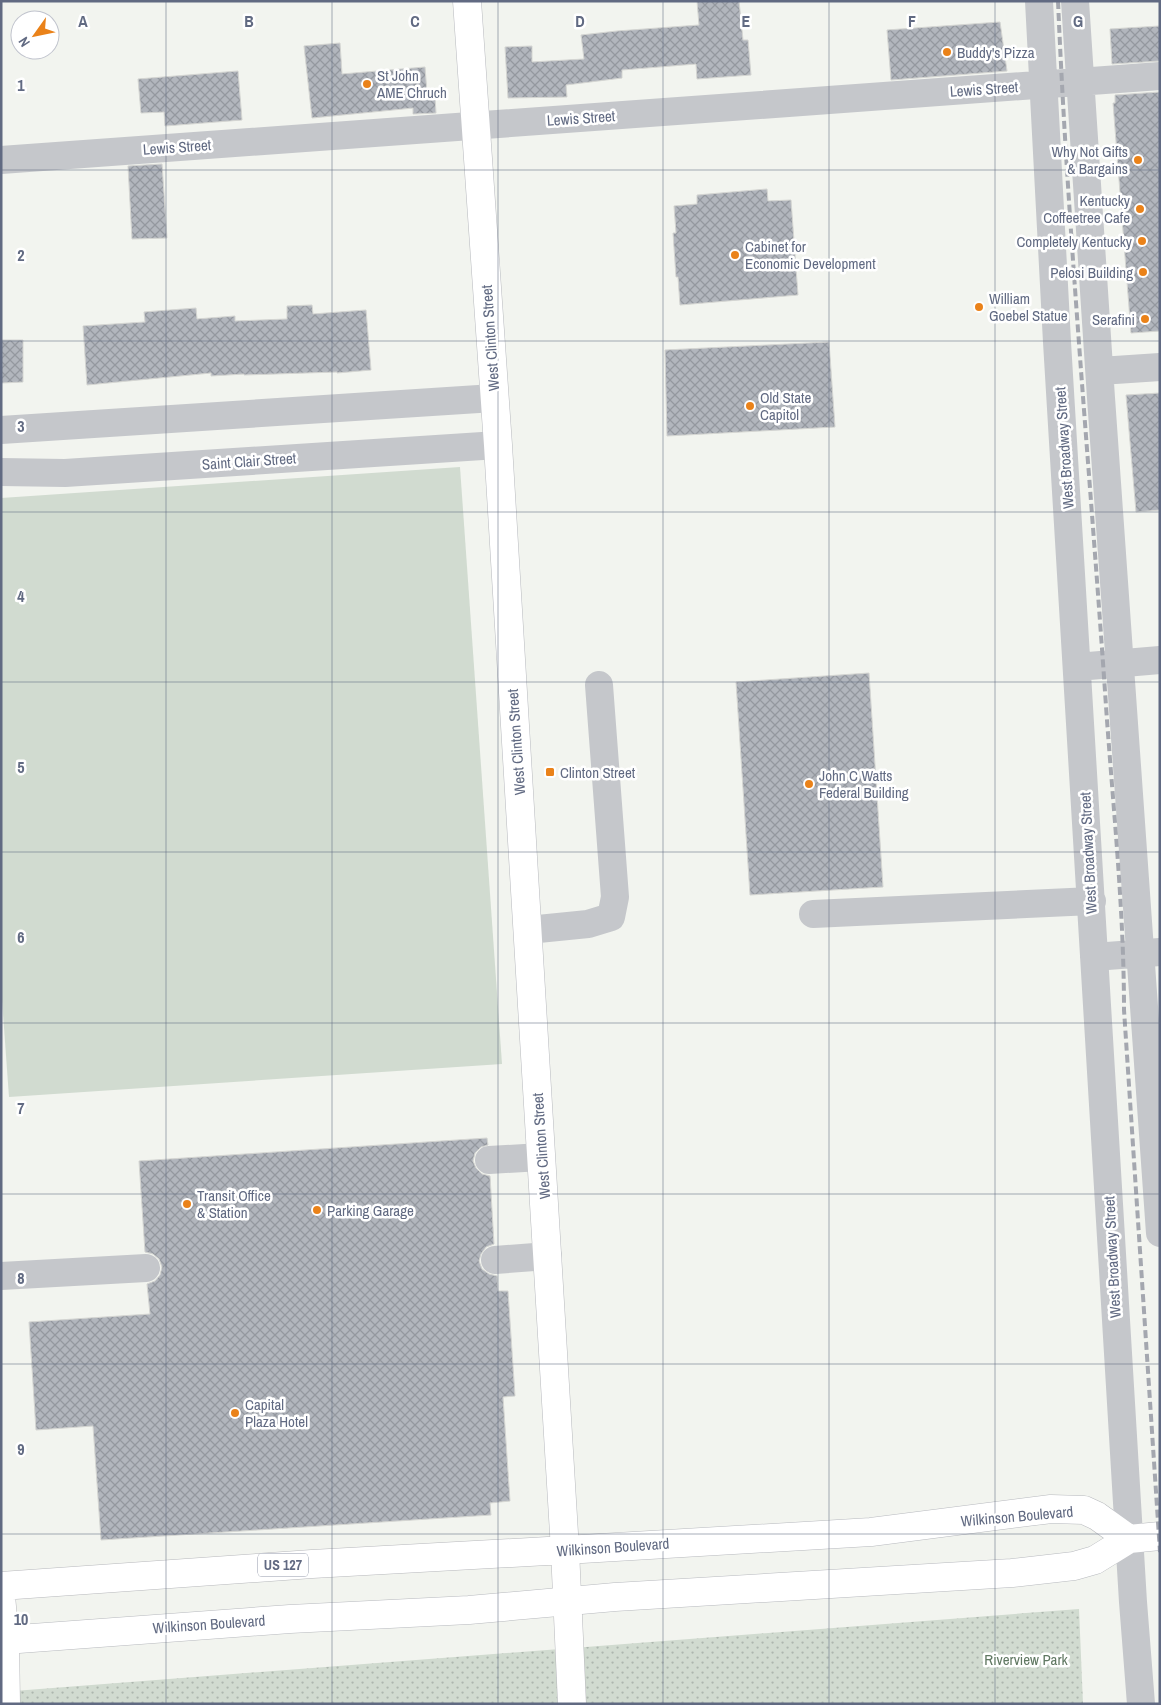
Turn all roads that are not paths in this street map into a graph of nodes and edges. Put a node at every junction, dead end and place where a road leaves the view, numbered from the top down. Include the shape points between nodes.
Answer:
1 (467, 1) edge
2 (1039, 1) edge
3 (1075, 1) edge
4 (1160, 76) edge
5 (1080, 82) junction
6 (1044, 85) junction
7 (476, 126) junction
8 (1, 160) edge
9 (1160, 367) edge
10 (1100, 371) junction
11 (494, 398) junction
12 (1, 430) edge
13 (498, 445) junction
14 (1, 472) edge
15 (1160, 660) edge
16 (1120, 662) junction
17 (1077, 667) junction
18 (599, 685) dead end
19 (1092, 901) junction
20 (813, 914) dead end
21 (528, 930) junction
22 (1150, 953) edge
23 (1094, 957) junction
24 (541, 1157) junction
25 (489, 1160) dead end
26 (1160, 1233) edge
27 (548, 1256) junction
28 (495, 1260) dead end
29 (146, 1268) dead end
30 (1, 1276) edge
31 (1160, 1536) edge
32 (1129, 1539) junction
33 (565, 1550) junction
34 (1, 1586) edge
35 (1, 1596) edge
36 (568, 1602) junction
37 (3, 1640) edge
38 (6, 1704) edge
39 (572, 1704) edge
40 (1141, 1704) edge

1 - 7 main road, West Clinton Street
2 - 6 street, West Broadway Street
3 - 5 street
4 - 5 street, Lewis Street
5 - 6 street, Lewis Street
5 - 10 street
6 - 7 street, Lewis Street
6 - 17 street, West Broadway Street
7 - 8 street, Lewis Street
7 - 11 main road, West Clinton Street
9 - 10 street
10 - 16 street
11 - 12 street
11 - 13 main road, West Clinton Street
13 - 14 street, Saint Clair Street via 65,473
13 - 21 main road, West Clinton Street
15 - 16 street
16 - 17 street
16 - 22 street
17 - 19 street, West Broadway Street
18 - 21 street via 615,897 611,917 588,924
19 - 20 street
19 - 23 street, West Broadway Street
21 - 24 main road, West Clinton Street
22 - 23 street
22 - 26 street
23 - 32 street, West Broadway Street
24 - 25 street
24 - 27 main road, West Clinton Street
27 - 28 street
27 - 33 main road, West Clinton Street
29 - 30 street
31 - 32 main road
32 - 33 main road, Wilkinson Boulevard via 1084,1510 1051,1509 871,1532
32 - 36 main road, Wilkinson Boulevard via 1095,1560 1066,1567
32 - 40 street, West Broadway Street
33 - 34 main road, Wilkinson Boulevard / US 127
33 - 36 main road
35 - 37 main road
36 - 37 main road, Wilkinson Boulevard
36 - 39 main road
37 - 38 main road

